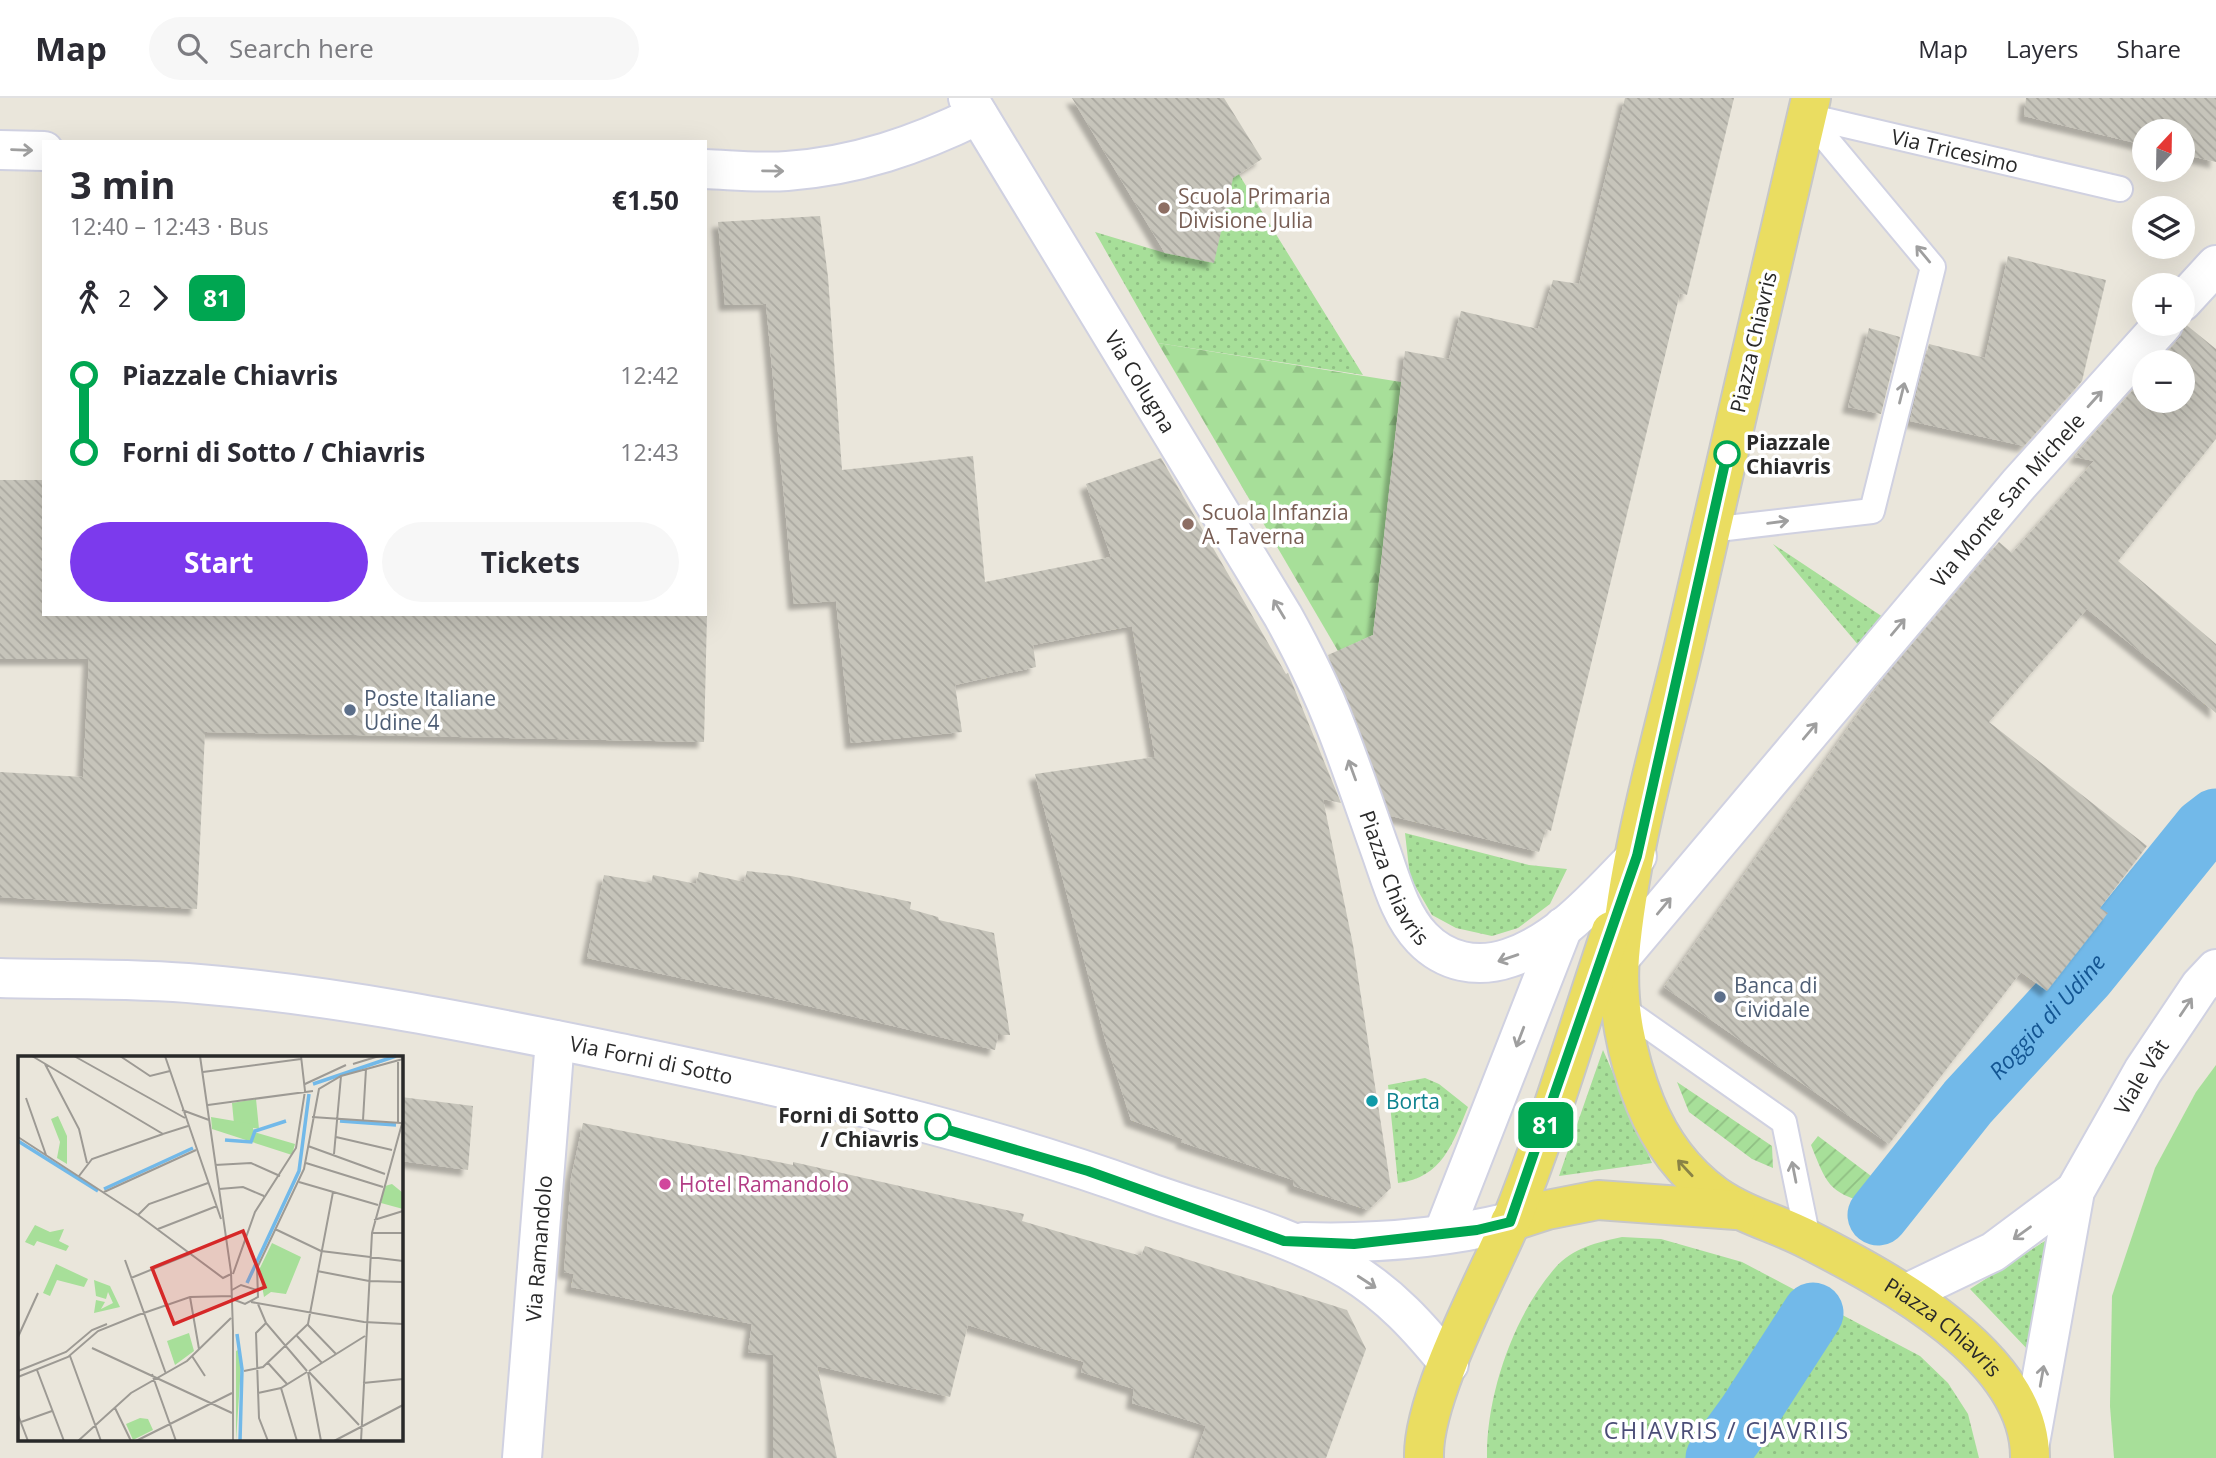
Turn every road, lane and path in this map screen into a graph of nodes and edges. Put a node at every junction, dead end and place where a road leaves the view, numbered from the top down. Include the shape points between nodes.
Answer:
1 (973, 106) edge
2 (1809, 107) edge
3 (0, 150) edge
4 (42, 151) edge
5 (707, 169) edge
6 (2120, 189) dead end
7 (2216, 265) edge
8 (2195, 288) edge
9 (2152, 336) edge
10 (1710, 530) junction
11 (1312, 668) joint
12 (1637, 856) junction
13 (1563, 927) junction
14 (1620, 958) junction
15 (2216, 969) edge
16 (0, 978) edge
17 (1622, 1007) junction
18 (555, 1040) junction
19 (2075, 1191) junction
20 (1739, 1210) junction
21 (1510, 1222) junction
22 (1443, 1234) junction
23 (1808, 1239) junction
24 (1284, 1241) junction
25 (1905, 1294) junction
26 (1449, 1364) junction
27 (1429, 1421) junction
28 (2030, 1451) edge
29 (522, 1458) edge
30 (1402, 1458) edge
31 (1424, 1458) edge

5 -> 1 street via 786,171 885,154 926,140
11 -> 1 street, Via Colugna
2 - 6 lane, Via Tricesimo
2 - 10 main road, Piazza Chiavris
10 -> 2 lane via 1872,511 1933,267
3 -> 4 street
7 - 8 street
14 -> 9 street, Via Monte San Michele via 2019,484
10 - 12 main road, Piazza Chiavris
13 -> 11 street, Piazza Chiavris via 1511,958 1478,963 1460,962 1420,937 1397,895
12 - 13 street, Piazza Chiavris
12 - 14 main road, Piazza Chiavris
12 - 21 main road, Piazza Chiavris
13 -> 22 street, Piazza Chiavris
14 - 17 main road, Piazza Chiavris
19 -> 15 street, Viale Vât via 2143,1071
16 - 18 street, Via Forni di Sotto via 198,984 348,1003
20 -> 17 main road, Piazza Chiavris via 1692,1175 1653,1124 1632,1065
23 -> 17 lane via 1784,1122
18 - 24 street, Via Forni di Sotto via 751,1080 1009,1146
18 - 29 street, Via Ramandolo
19 -> 25 street, Viale Vât via 1993,1252
28 -> 19 street, Viale Vât
20 - 21 main road, Piazza Chiavris via 1598,1200
20 - 23 main road, Piazza Chiavris
21 - 22 street, Via Forni di Sotto
21 - 26 main road, Piazza Chiavris
22 - 24 street, Via Forni di Sotto via 1354,1244
23 - 25 main road, Piazza Chiavris
24 -> 26 street, Via Forni di Sotto via 1346,1268 1378,1290 1414,1321
25 - 28 main road, Piazza Chiavris via 1958,1333 2000,1376 2023,1420
26 - 27 main road, Piazza Chiavris
27 - 30 main road, Piazza Chiavris
27 - 31 main road, Piazza Chiavris

